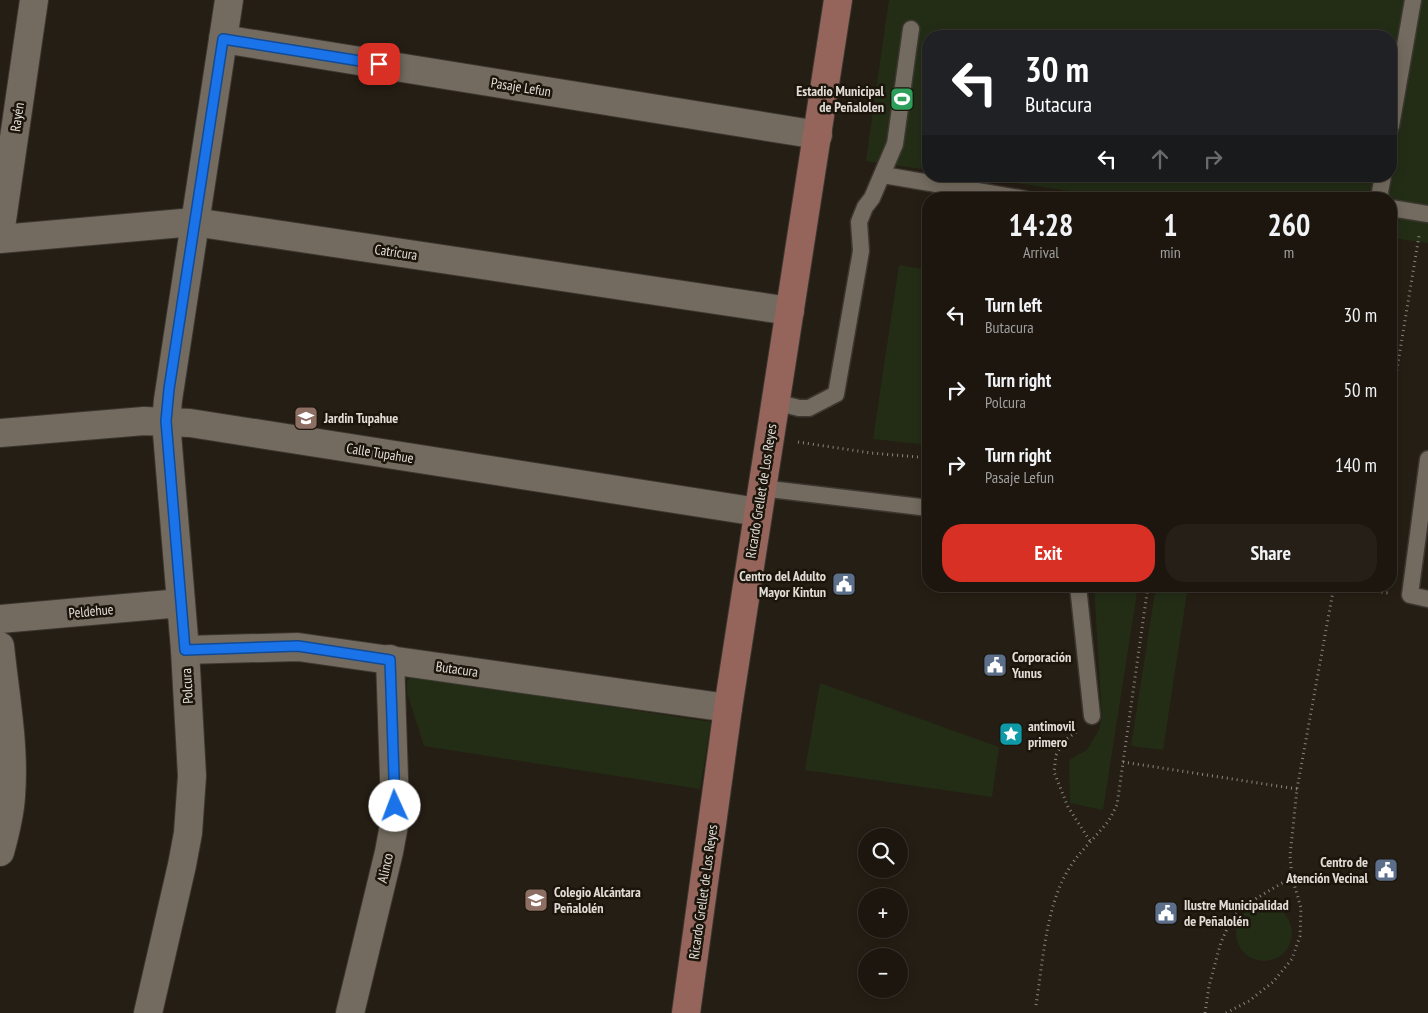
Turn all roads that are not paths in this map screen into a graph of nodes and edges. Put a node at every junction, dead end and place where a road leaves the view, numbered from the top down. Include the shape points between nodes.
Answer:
1 (34, 0) edge
2 (229, 0) edge
3 (838, 0) edge
4 (1413, 0) edge
5 (911, 29) dead end
6 (223, 39) junction
7 (1397, 92) edge
8 (818, 135) junction
9 (883, 175) junction
10 (922, 182) edge
11 (924, 182) edge
12 (984, 192) edge
13 (1397, 209) edge
14 (1425, 214) edge
15 (194, 222) junction
16 (0, 234) edge
17 (0, 239) edge
18 (790, 311) junction
19 (787, 405) junction
20 (166, 421) junction
21 (0, 433) edge
22 (1428, 459) edge
23 (759, 500) junction
24 (922, 508) edge
25 (1079, 592) edge
26 (1428, 599) edge
27 (181, 603) junction
28 (0, 619) edge
29 (0, 646) edge
30 (185, 650) junction
31 (390, 660) junction
32 (728, 708) junction
33 (1092, 716) road end
34 (6, 797) edge
35 (0, 852) edge
36 (148, 1013) edge
37 (350, 1013) edge
38 (686, 1013) edge

1 - 16 street, Rayén
2 - 6 street, Polcura
3 - 8 street, Ricardo Grellet de Los Reyes
4 - 7 lane
5 - 9 lane via 896,144
6 - 8 street, Pasaje Lefun
6 - 15 street, Polcura
8 - 18 street, Ricardo Grellet de Los Reyes
9 - 10 lane
9 - 19 lane via 859,222 861,251 836,394 809,408
11 - 12 lane
13 - 14 lane
15 - 17 street, Catricura
15 - 18 street, Catricura
15 - 20 street, Polcura
18 - 19 street, Ricardo Grellet de Los Reyes
19 - 23 street, Ricardo Grellet de Los Reyes
20 - 21 street, Calle Tupahue
20 - 23 street, Calle Tupahue
20 - 27 street, Polcura
22 - 26 lane via 1410,595
23 - 24 lane
23 - 32 street, Ricardo Grellet de Los Reyes
25 - 33 lane
27 - 28 street, Peldehue
27 - 30 street, Polcura
29 - 34 street via 12,755
30 - 31 street, Butacura via 298,646
30 - 36 street, Polcura via 191,752 188,825
31 - 32 street, Butacura
31 - 37 street, Alinco via 394,825
32 - 38 street, Ricardo Grellet de Los Reyes
34 - 35 street via 5,832

